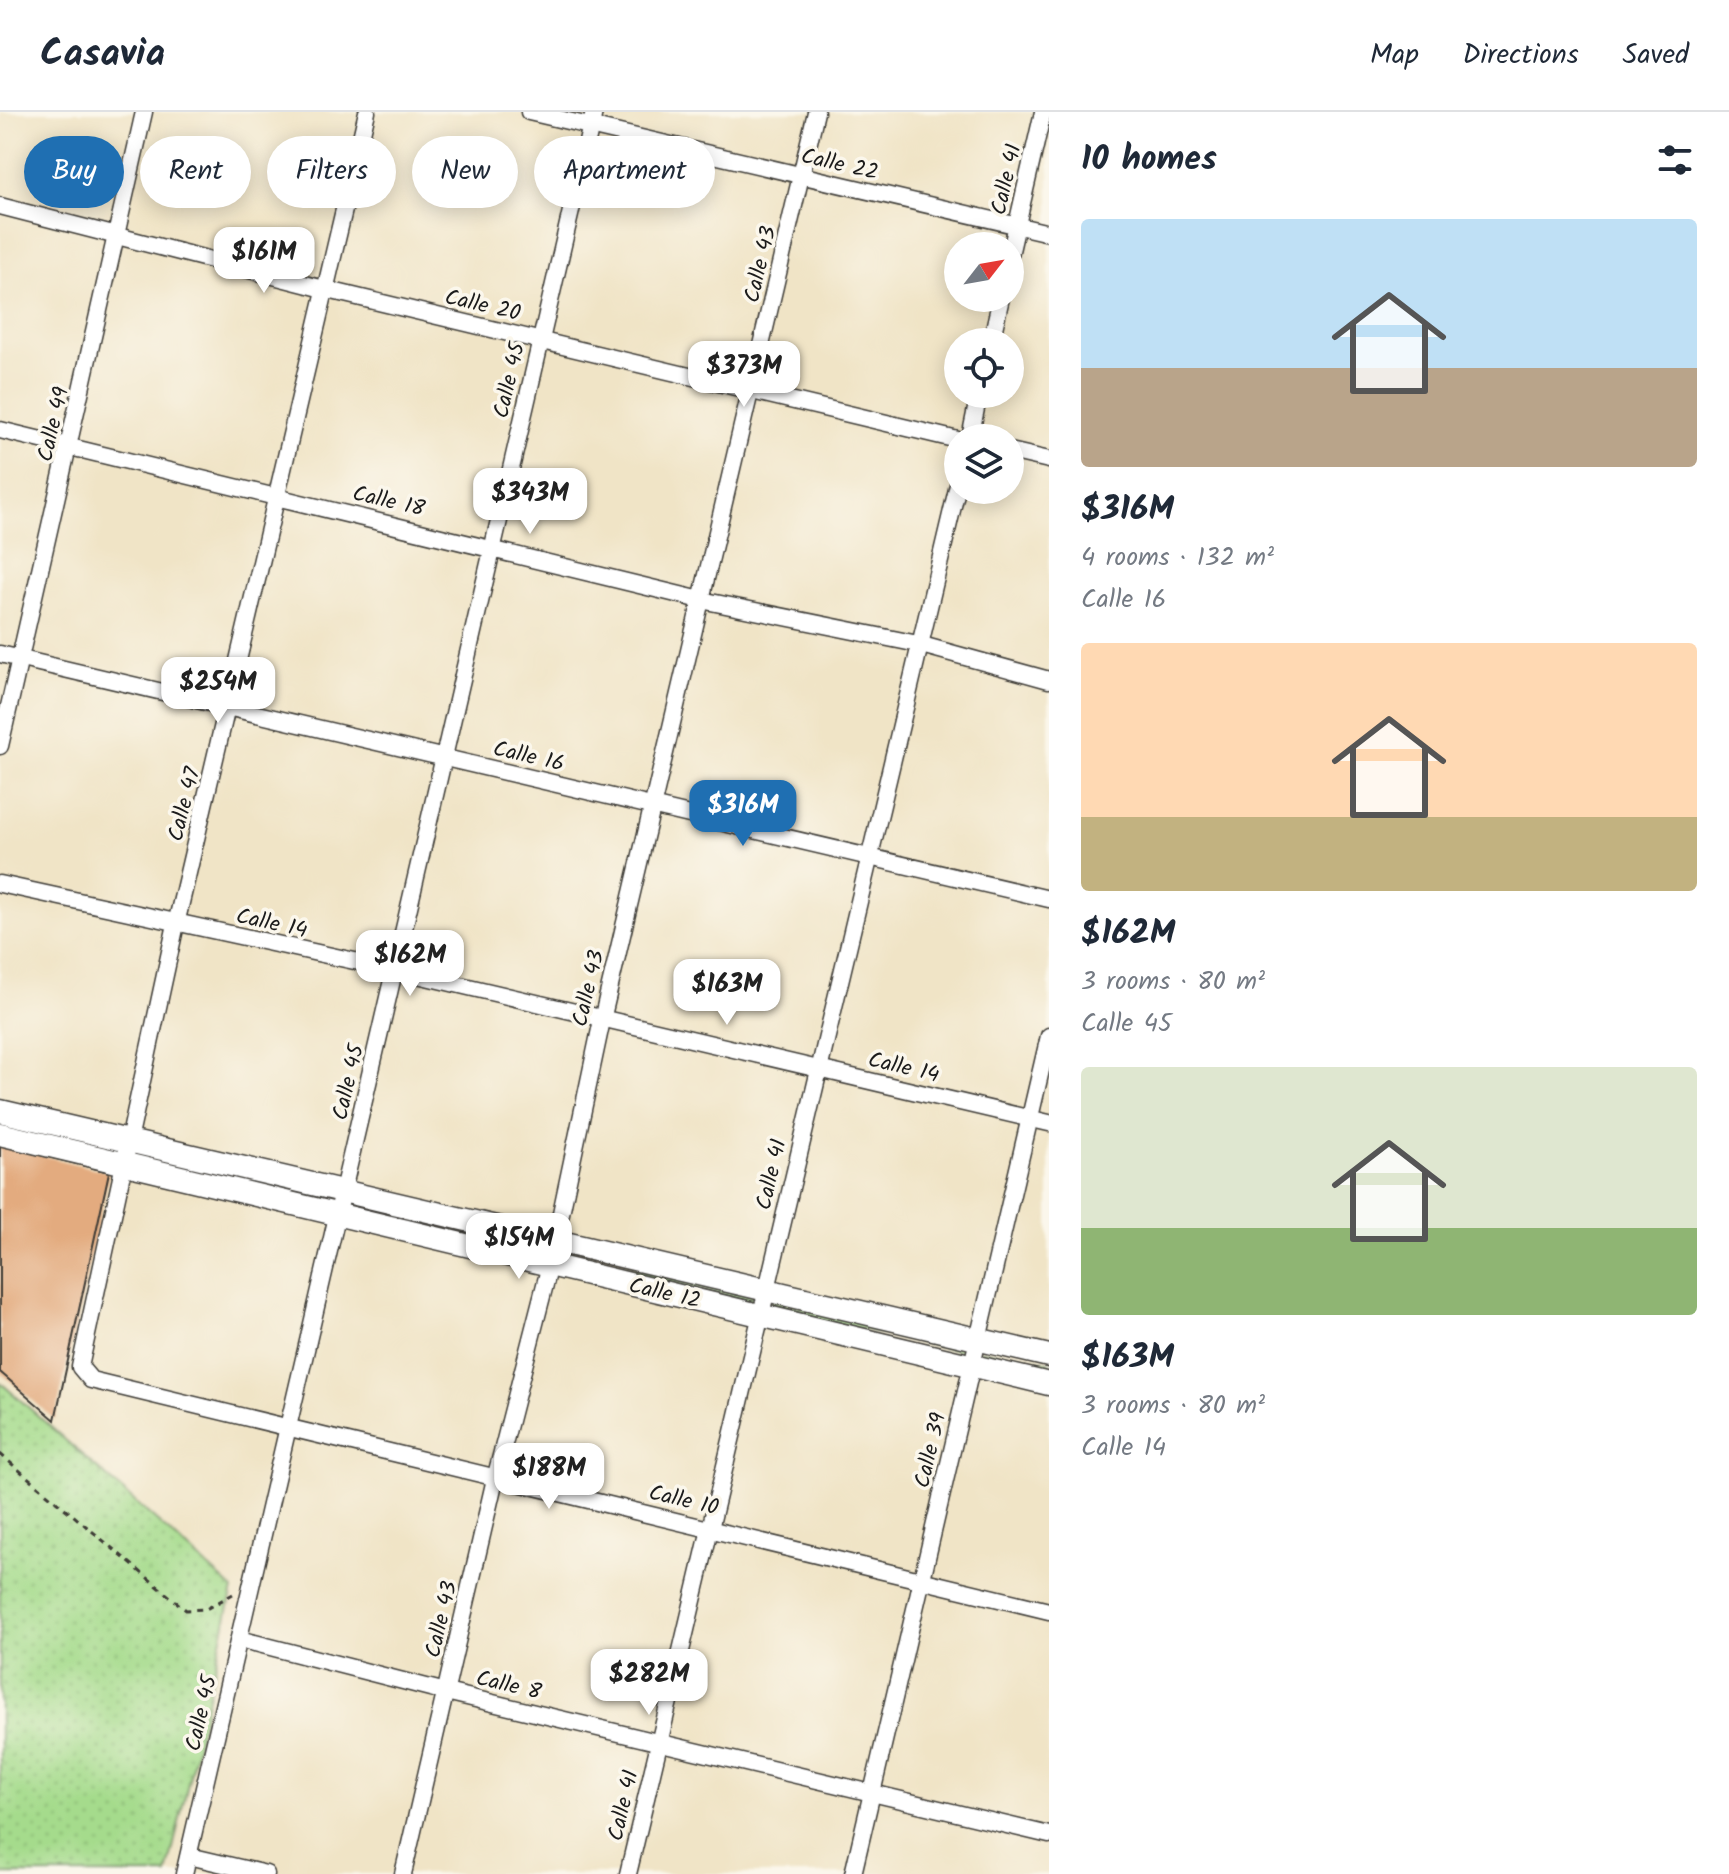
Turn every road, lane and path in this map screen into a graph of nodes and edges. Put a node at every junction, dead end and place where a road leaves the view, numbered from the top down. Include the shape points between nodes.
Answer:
1 (144, 112) edge
2 (367, 112) edge
3 (529, 112) edge
4 (816, 112) edge
5 (1043, 112) edge
6 (593, 120) edge
7 (800, 177) junction
8 (0, 206) edge
9 (1017, 225) junction
10 (1015, 232) edge
11 (1049, 233) edge
12 (118, 238) junction
13 (328, 290) junction
14 (540, 339) junction
15 (753, 391) junction
16 (0, 430) edge
17 (944, 437) edge
18 (69, 447) junction
19 (1024, 454) edge
20 (1049, 460) edge
21 (278, 497) junction
22 (953, 504) edge
23 (493, 547) junction
24 (701, 600) junction
25 (918, 644) junction
26 (0, 654) edge
27 (18, 658) junction
28 (1049, 680) edge
29 (229, 707) junction
30 (0, 746) edge
31 (445, 758) junction
32 (652, 806) junction
33 (870, 857) junction
34 (0, 884) edge
35 (1049, 899) edge
36 (176, 924) junction
37 (396, 970) junction
38 (602, 1020) junction
39 (1049, 1036) edge
40 (818, 1069) junction
41 (0, 1111) edge
42 (1029, 1118) junction
43 (1049, 1123) edge
44 (0, 1134) edge
45 (129, 1141) junction
46 (124, 1164) junction
47 (344, 1191) junction
48 (338, 1215) junction
49 (556, 1240) junction
50 (550, 1265) junction
51 (766, 1289) junction
52 (760, 1315) junction
53 (977, 1339) junction
54 (1049, 1356) edge
55 (971, 1365) junction
56 (80, 1367) joint
57 (1049, 1384) edge
58 (289, 1426) junction
59 (0, 1454) edge
60 (495, 1479) junction
61 (709, 1527) junction
62 (922, 1577) junction
63 (235, 1593) dead end
64 (1049, 1611) edge
65 (239, 1639) junction
66 (446, 1692) junction
67 (659, 1740) junction
68 (872, 1792) junction
69 (1049, 1835) edge
70 (189, 1856) junction
71 (184, 1874) edge
72 (266, 1874) edge
73 (403, 1874) edge
74 (628, 1874) edge
75 (853, 1874) edge

1 - 12 street, Calle 49
2 - 13 street, Calle 47
3 - 6 street, Calle 22
4 - 7 street, Calle 43
5 - 9 street, Calle 41
6 - 7 street, Calle 22
6 - 14 street, Calle 45
7 - 9 street, Calle 22
7 - 15 street, Calle 43
8 - 12 street, Calle 20
9 - 10 street, Calle 41
9 - 11 street, Calle 22
12 - 13 street, Calle 20
12 - 18 street, Calle 49
13 - 14 street, Calle 20
13 - 21 street, Calle 47
14 - 15 street, Calle 20
14 - 23 street, Calle 45
15 - 17 street, Calle 20
15 - 24 street, Calle 43
16 - 18 street, Calle 18
18 - 21 street, Calle 18
18 - 27 street, Calle 49
19 - 20 street
21 - 23 street, Calle 18
21 - 29 street, Calle 47
22 - 25 street, Calle 41
23 - 24 street, Calle 18
23 - 31 street, Calle 45
24 - 25 street, Calle 18
24 - 32 street, Calle 43
25 - 28 street, Calle 18
25 - 33 street, Calle 41
26 - 27 street, Calle 16
27 - 29 street, Calle 16
27 - 30 street, Calle 49
29 - 31 street, Calle 16
29 - 36 street, Calle 47
31 - 32 street, Calle 16
31 - 37 street, Calle 45
32 - 33 street, Calle 16
32 - 38 street, Calle 43
33 - 35 street, Calle 16
33 - 40 street, Calle 41
34 - 36 street, Calle 14
36 - 37 street, Calle 14
36 - 45 street, Calle 47
37 - 38 street, Calle 14
37 - 47 street, Calle 45
38 - 40 street, Calle 14
38 - 49 street, Calle 43
39 - 42 street, Calle 39
40 - 42 street, Calle 14
40 - 51 street, Calle 41
41 - 45 street, Calle 12
42 - 43 street, Calle 14
42 - 53 street, Calle 39
44 - 46 street, Calle 12
45 - 46 street, Calle 47
45 - 47 street, Calle 12
46 - 48 street, Calle 12
46 - 56 street, Calle 47
47 - 48 street, Calle 45
47 - 49 street, Calle 12
48 - 50 street, Calle 12
48 - 58 street, Calle 45
49 - 50 street, Calle 43
49 - 51 street, Calle 12
50 - 52 street, Calle 12
50 - 60 street, Calle 43
51 - 52 street, Calle 41
51 - 53 street, Calle 12
52 - 55 street, Calle 12
52 - 61 street, Calle 41
53 - 54 street, Calle 12
53 - 55 street, Calle 39
55 - 57 street, Calle 12
55 - 62 street, Calle 39
56 - 58 street, Calle 10 via 91,1380
58 - 60 street, Calle 10
58 - 65 street, Calle 45
59 - 63 path via 186,1610 206,1609
60 - 61 street, Calle 10
60 - 66 street, Calle 43
61 - 62 street, Calle 10
61 - 67 street, Calle 41
62 - 64 street, Calle 10
62 - 68 street, Calle 39
65 - 66 street, Calle 8
65 - 70 street, Calle 45
66 - 67 street, Calle 8
66 - 73 street, Calle 43
67 - 68 street, Calle 8
67 - 74 street, Calle 41
68 - 69 street, Calle 8
68 - 75 street, Calle 39
70 - 71 street, Calle 45
70 - 72 street

